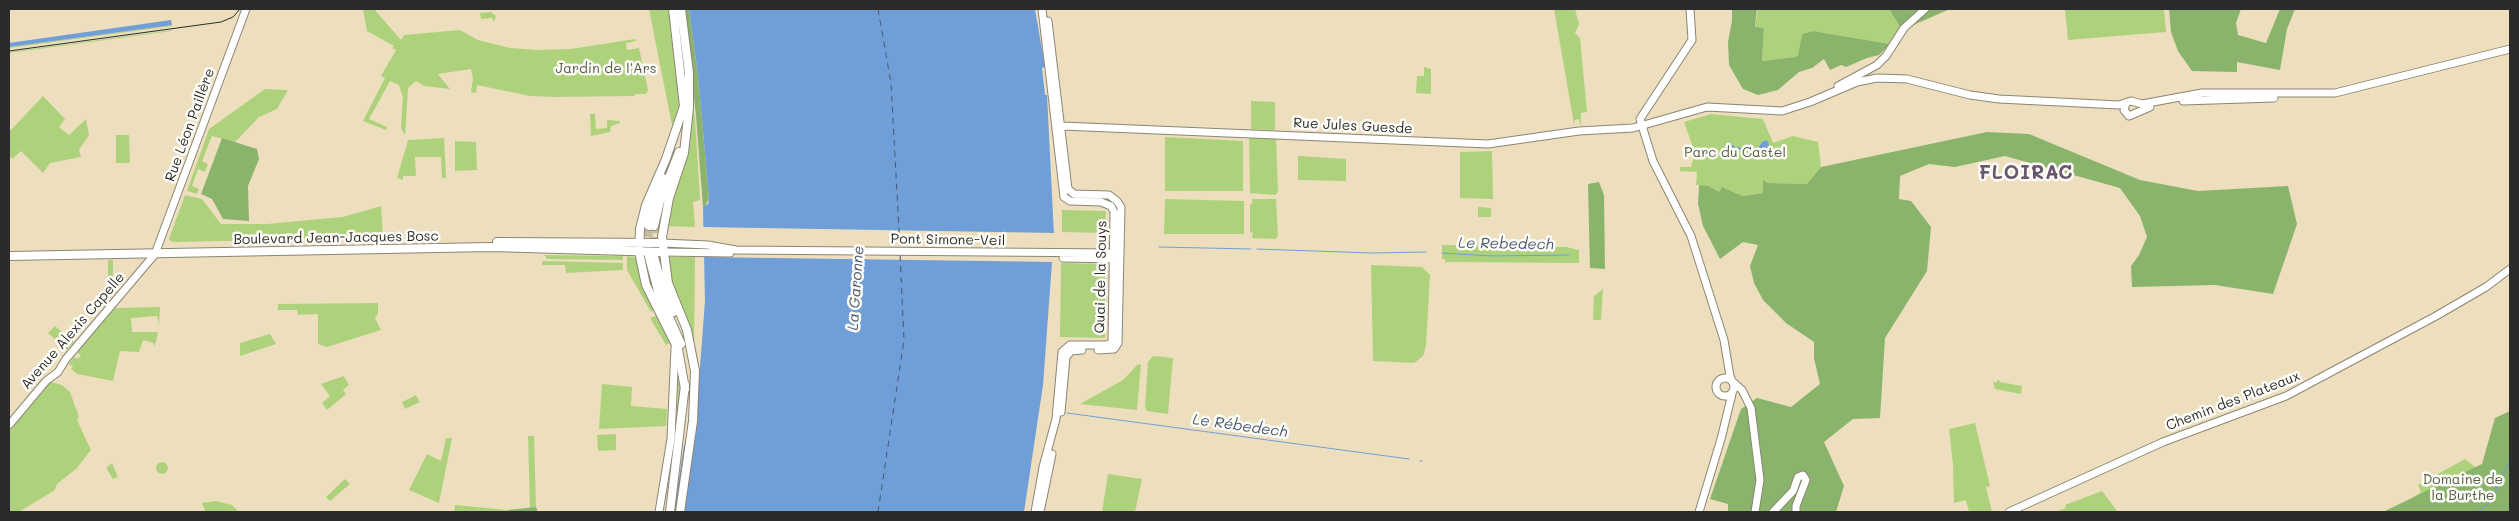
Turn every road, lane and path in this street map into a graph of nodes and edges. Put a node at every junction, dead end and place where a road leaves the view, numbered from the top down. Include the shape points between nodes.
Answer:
1 (246, 9) edge
2 (673, 9) edge
3 (681, 9) edge
4 (1042, 9) edge
5 (1046, 9) edge
6 (1690, 9) edge
7 (1925, 9) edge
8 (2510, 48) edge
9 (2397, 78) junction
10 (1838, 91) junction
11 (2126, 103) junction
12 (2136, 103) junction
13 (2124, 112) junction
14 (2138, 112) junction
15 (689, 113) junction
16 (1642, 125) junction
17 (678, 126) junction
18 (1060, 129) junction
19 (639, 243) junction
20 (662, 243) junction
21 (687, 248) junction
22 (9, 251) edge
23 (157, 251) junction
24 (639, 252) junction
25 (663, 252) junction
26 (9, 256) edge
27 (1117, 256) junction
28 (2510, 269) edge
29 (1720, 330) junction
30 (673, 338) junction
31 (1722, 379) junction
32 (1732, 381) junction
33 (685, 389) junction
34 (1733, 392) junction
35 (1745, 395) junction
36 (1722, 396) junction
37 (694, 404) junction
38 (1728, 408) junction
39 (9, 425) edge
40 (659, 512) edge
41 (670, 512) edge
42 (680, 512) edge
43 (1035, 512) edge
44 (1040, 512) edge
45 (1699, 512) edge
46 (1755, 512) edge
47 (1773, 512) edge
48 (1796, 512) edge
49 (2009, 512) edge

1 - 23 street, Rue Léon Paillère
2 - 17 main road via 684,99
3 - 15 main road via 689,73
4 - 18 street
5 - 18 street, Quai de la Souys
6 - 16 street via 1692,40 1642,112
7 - 10 street via 1904,28 1882,60 1840,84
8 - 9 street
9 - 12 street via 2330,94 2202,93
9 - 14 street via 2335,97 2194,100
10 - 11 street via 1867,80 1893,78 1984,98
10 - 13 street via 1868,83 1893,81 1984,101 2095,106 2119,108
10 - 16 street, Rue Jules Guesde via 1782,111 1707,107
11 - 12 street
11 - 13 street
12 - 14 street
13 - 14 street via 2132,116
15 - 17 main road via 678,158 652,226 655,200 672,156
15 - 20 main road via 683,159 665,213
16 - 18 street, Rue Jules Guesde via 1501,143 1462,144
16 - 29 street via 1652,162 1691,236
17 - 19 main road via 646,205
18 - 27 street, Quai de la Souys via 1068,189 1074,194 1108,195 1121,207
19 - 20 main road, Boulevard Jean-Jacques Bosc
19 - 23 main road, Boulevard Jean-Jacques Bosc via 491,242
19 - 24 main road
20 - 21 street, Pont Simone-Veil
20 - 25 main road
21 - 25 street, Pont Simone-Veil
21 - 27 street, Pont Simone-Veil
22 - 23 main road, Boulevard Jean-Jacques Bosc
23 - 24 main road, Boulevard Jean-Jacques Bosc via 484,247
23 - 26 main road, Boulevard Jean-Jacques Bosc
23 - 39 street, Avenue Alexis Capelle via 58,372 46,381
24 - 25 main road, Boulevard Jean-Jacques Bosc
24 - 30 main road via 646,285
25 - 37 main road via 670,290 691,342 695,371
27 - 43 street, Quai de la Souys via 1112,343 1070,345 1062,352 1056,419
27 - 44 street, Quai de la Souys via 1118,343 1111,350 1074,350 1068,354 1059,428
28 - 49 street, Chemin des Plateaux via 2436,316 2284,397 2163,442
29 - 31 street via 1725,367
29 - 32 street
30 - 33 main road
30 - 40 street via 676,355 671,431
31 - 32 street
31 - 36 street via 1716,388
32 - 34 street
32 - 35 street
33 - 37 main road via 682,346 659,294 652,257 685,338
33 - 41 main road
34 - 35 street
34 - 36 street
34 - 38 street
35 - 46 street via 1753,415 1760,480
36 - 38 street
37 - 42 main road
38 - 45 street
47 - 48 street via 1792,491 1798,477 1803,475 1806,484

